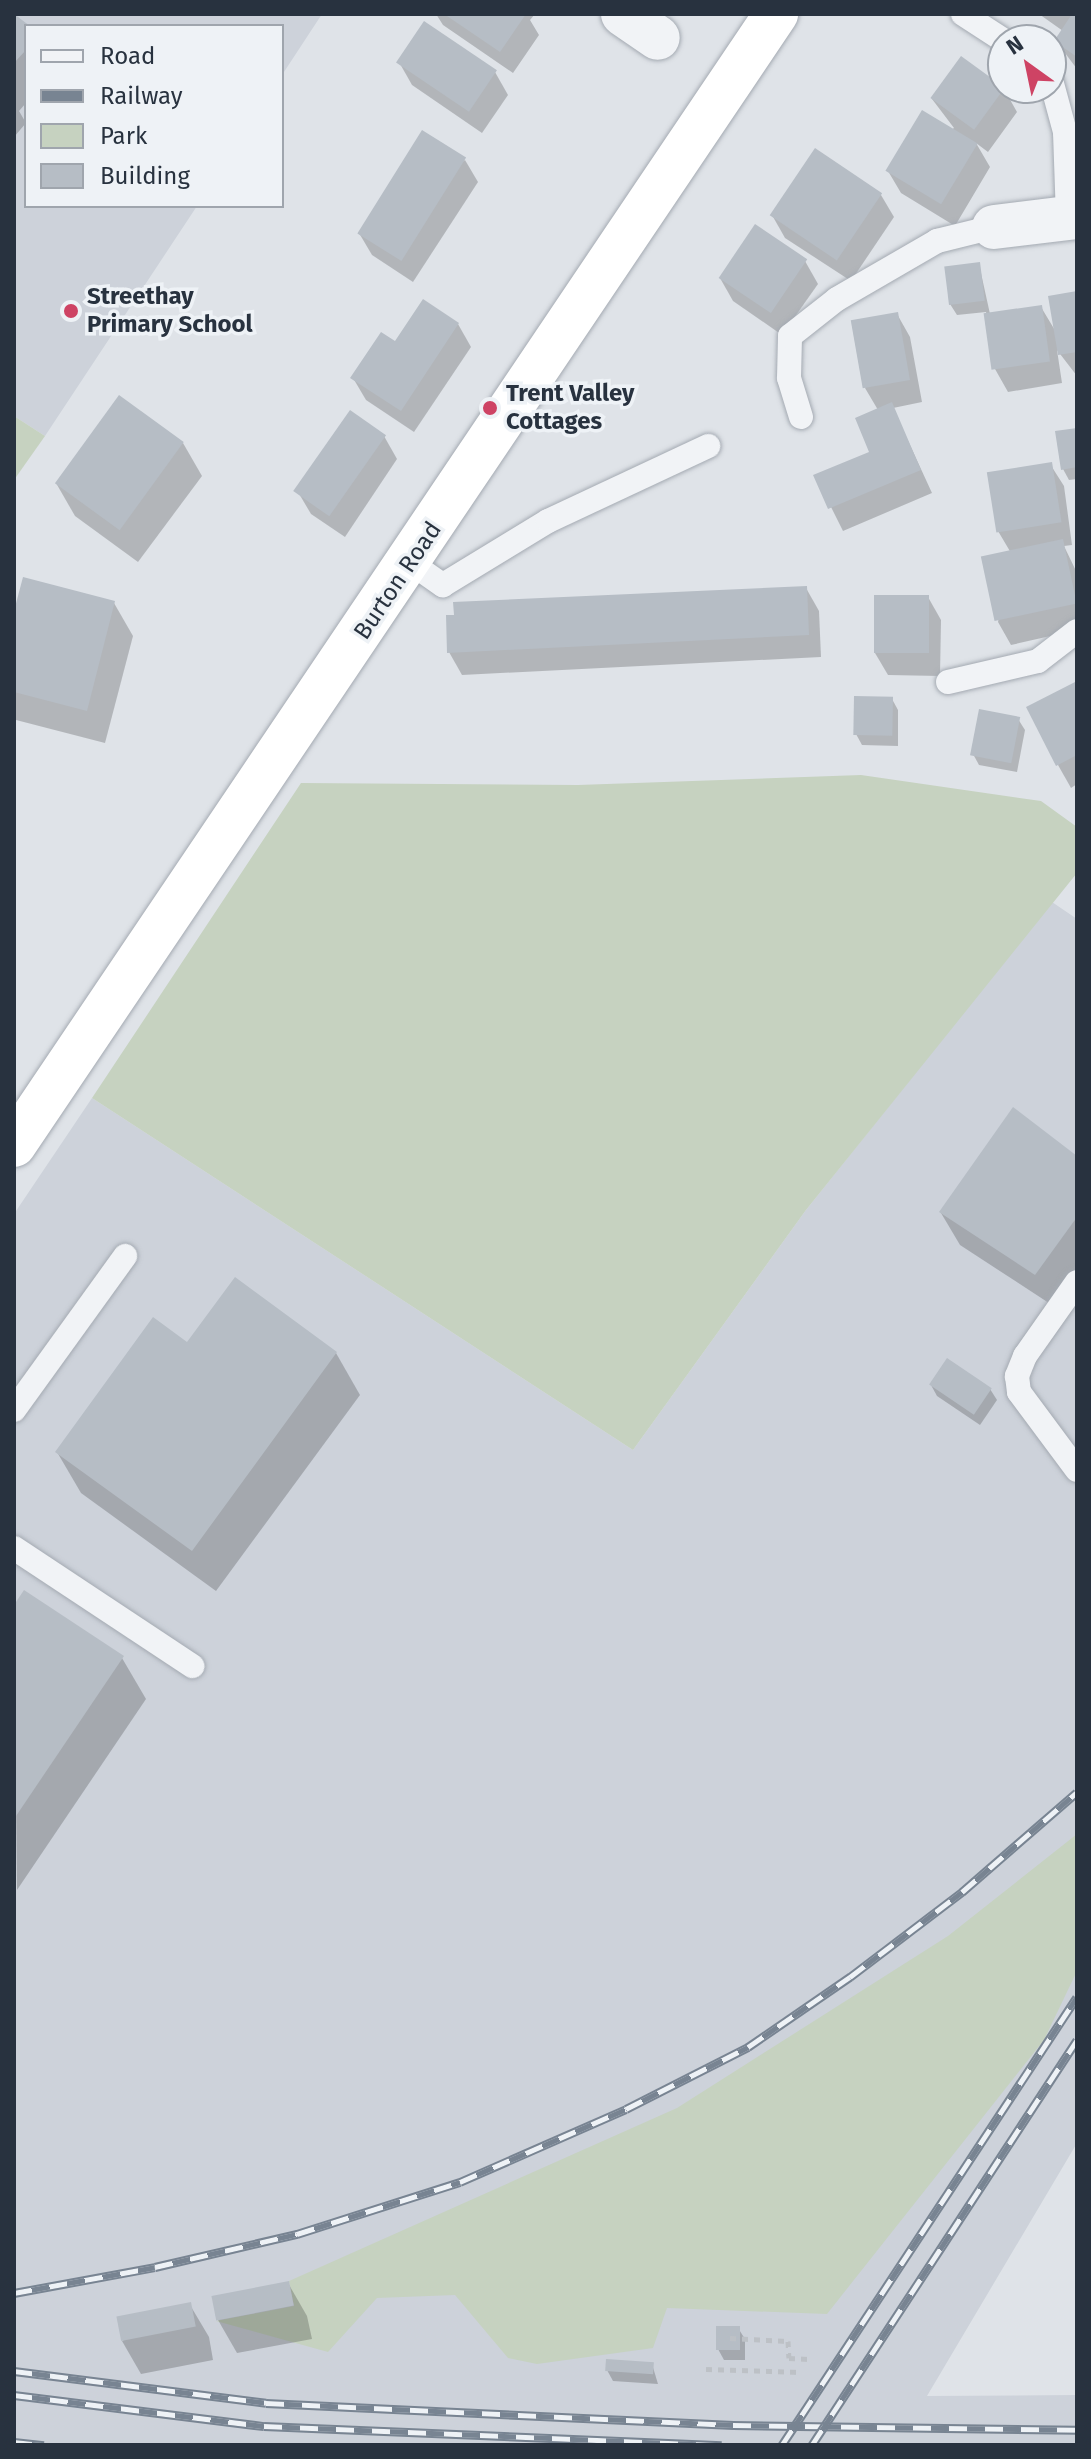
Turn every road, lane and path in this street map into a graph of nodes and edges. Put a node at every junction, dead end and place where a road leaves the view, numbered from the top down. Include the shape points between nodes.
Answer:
1 (776, 14) edge
2 (963, 14) edge
3 (987, 30) edge
4 (1057, 104) edge
5 (1073, 217) edge
6 (994, 227) joint
7 (801, 417) dead end
8 (708, 446) dead end
9 (411, 563) junction
10 (1077, 631) edge
11 (948, 682) dead end
12 (14, 1145) edge
13 (125, 1256) dead end
14 (1077, 1282) edge
15 (14, 1410) edge
16 (1077, 1470) edge
17 (14, 1548) edge
18 (192, 1666) dead end
19 (730, 2338) dead end
20 (809, 2359) dead end
21 (706, 2369) dead end
22 (800, 2372) dead end

1 - 9 highway, Burton Road
2 - 3 lane
4 - 5 lane
5 - 6 street
6 - 7 lane via 937,241 837,299 790,336 789,378
8 - 9 lane via 548,521 443,585
9 - 12 highway, Burton Road
10 - 11 lane via 1038,661
13 - 15 lane
14 - 16 lane via 1025,1356 1017,1376 1019,1392
17 - 18 lane
19 - 20 path via 788,2341 789,2358
21 - 22 path

